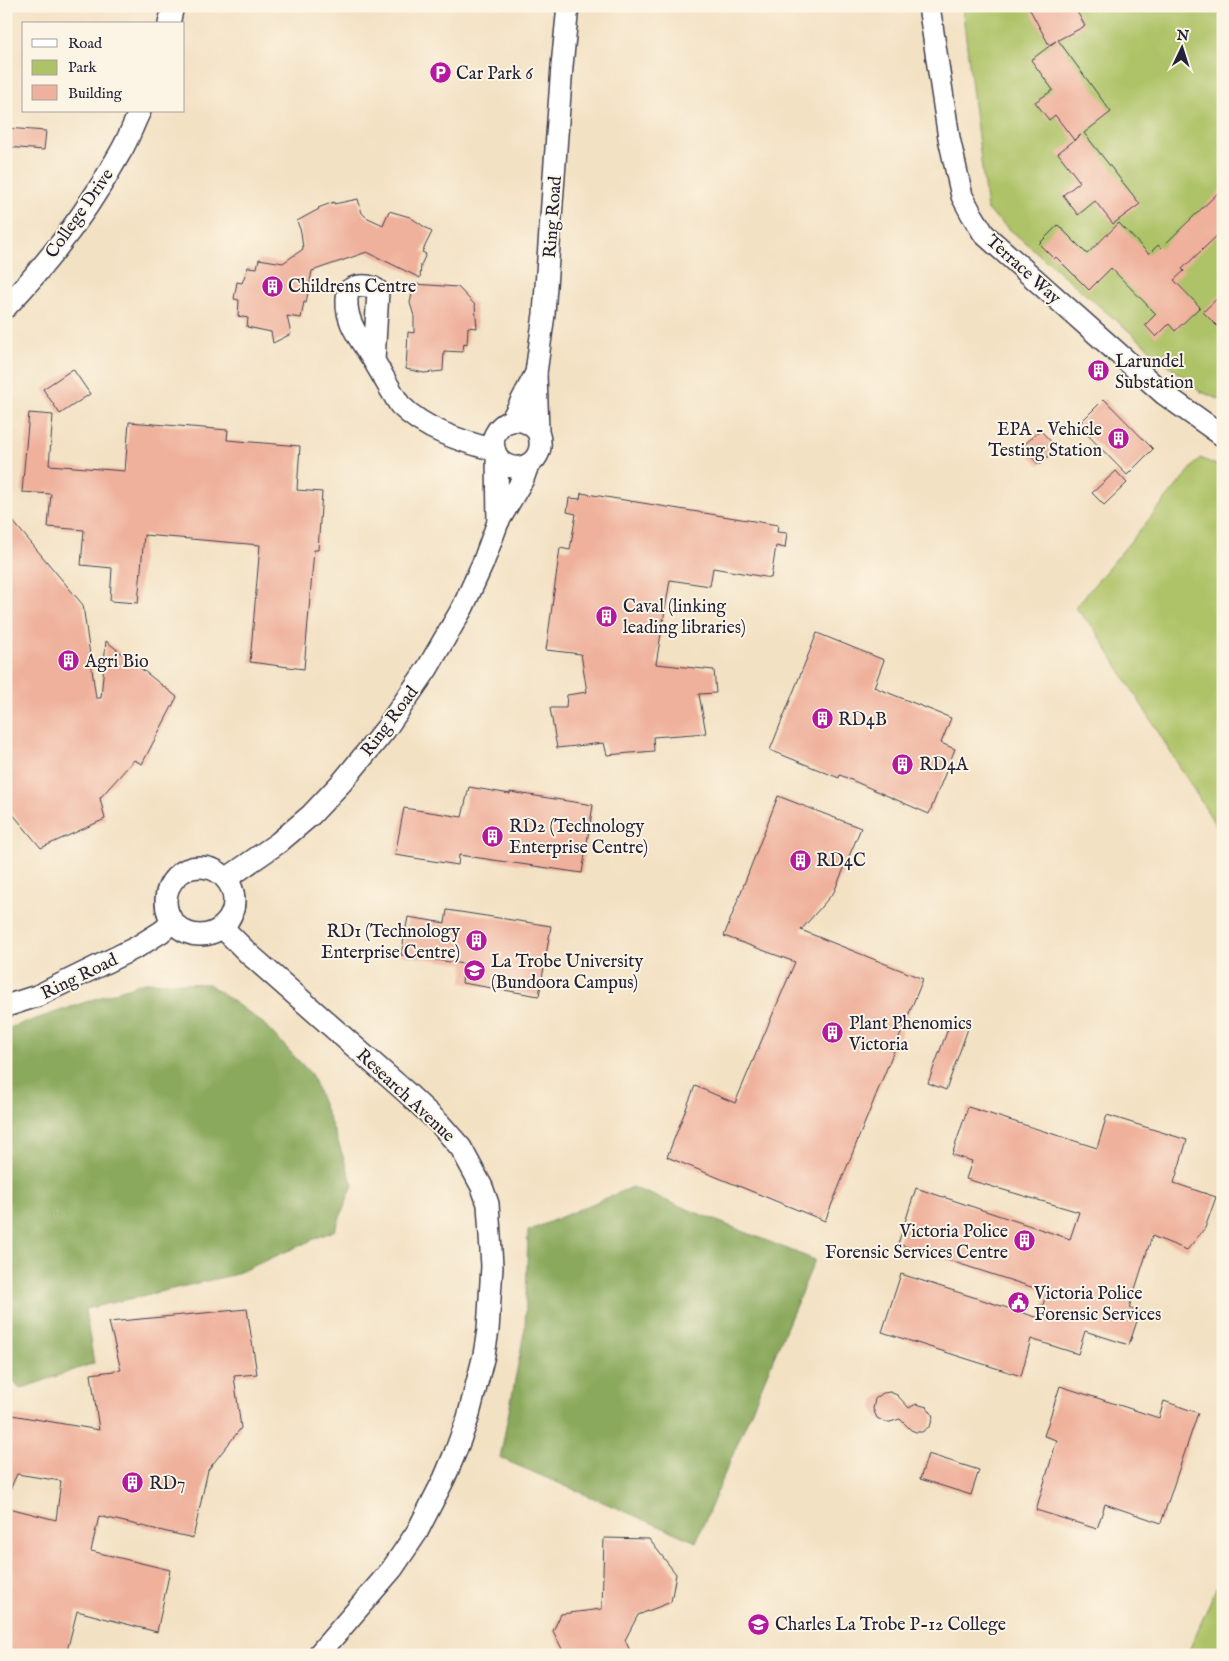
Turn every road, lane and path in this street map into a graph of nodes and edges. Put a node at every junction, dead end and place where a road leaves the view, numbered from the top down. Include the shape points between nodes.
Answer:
1 (173, 6) edge
2 (568, 6) edge
3 (929, 6) edge
4 (169, 22) edge
5 (140, 112) edge
6 (6, 307) edge
7 (374, 361) dead end
8 (536, 373) junction
9 (506, 423) junction
10 (443, 432) junction
11 (538, 432) junction
12 (1223, 436) edge
13 (496, 453) junction
14 (528, 465) junction
15 (498, 522) junction
16 (226, 878) junction
17 (173, 922) junction
18 (222, 927) junction
19 (6, 1006) edge
20 (318, 1655) edge

1 - 4 street
2 - 8 street, Ring Road via 544,314
3 - 12 street, Terrace Way via 962,196 984,234 1164,394
5 - 6 street, College Drive via 120,152 77,222
7 - 10 street via 404,409 420,422
8 - 9 street, Ring Road
8 - 11 street
9 - 10 street via 470,431
9 - 11 street via 526,422
9 - 13 street via 494,437
10 - 13 street
11 - 14 street via 541,447
13 - 14 street via 502,462 514,467
13 - 15 street, Ring Road
14 - 15 street, Ring Road
15 - 16 street, Ring Road via 463,607 428,669 385,730 311,815 278,843
16 - 17 street via 208,868 198,867 179,875 167,892 168,913
16 - 18 street via 234,898 229,919
17 - 18 street via 191,934 213,933
17 - 19 street, Ring Road via 137,947 38,996
18 - 20 street, Research Avenue via 440,1124 461,1148 488,1204 492,1266 488,1330 468,1418 455,1453 418,1532 392,1569

